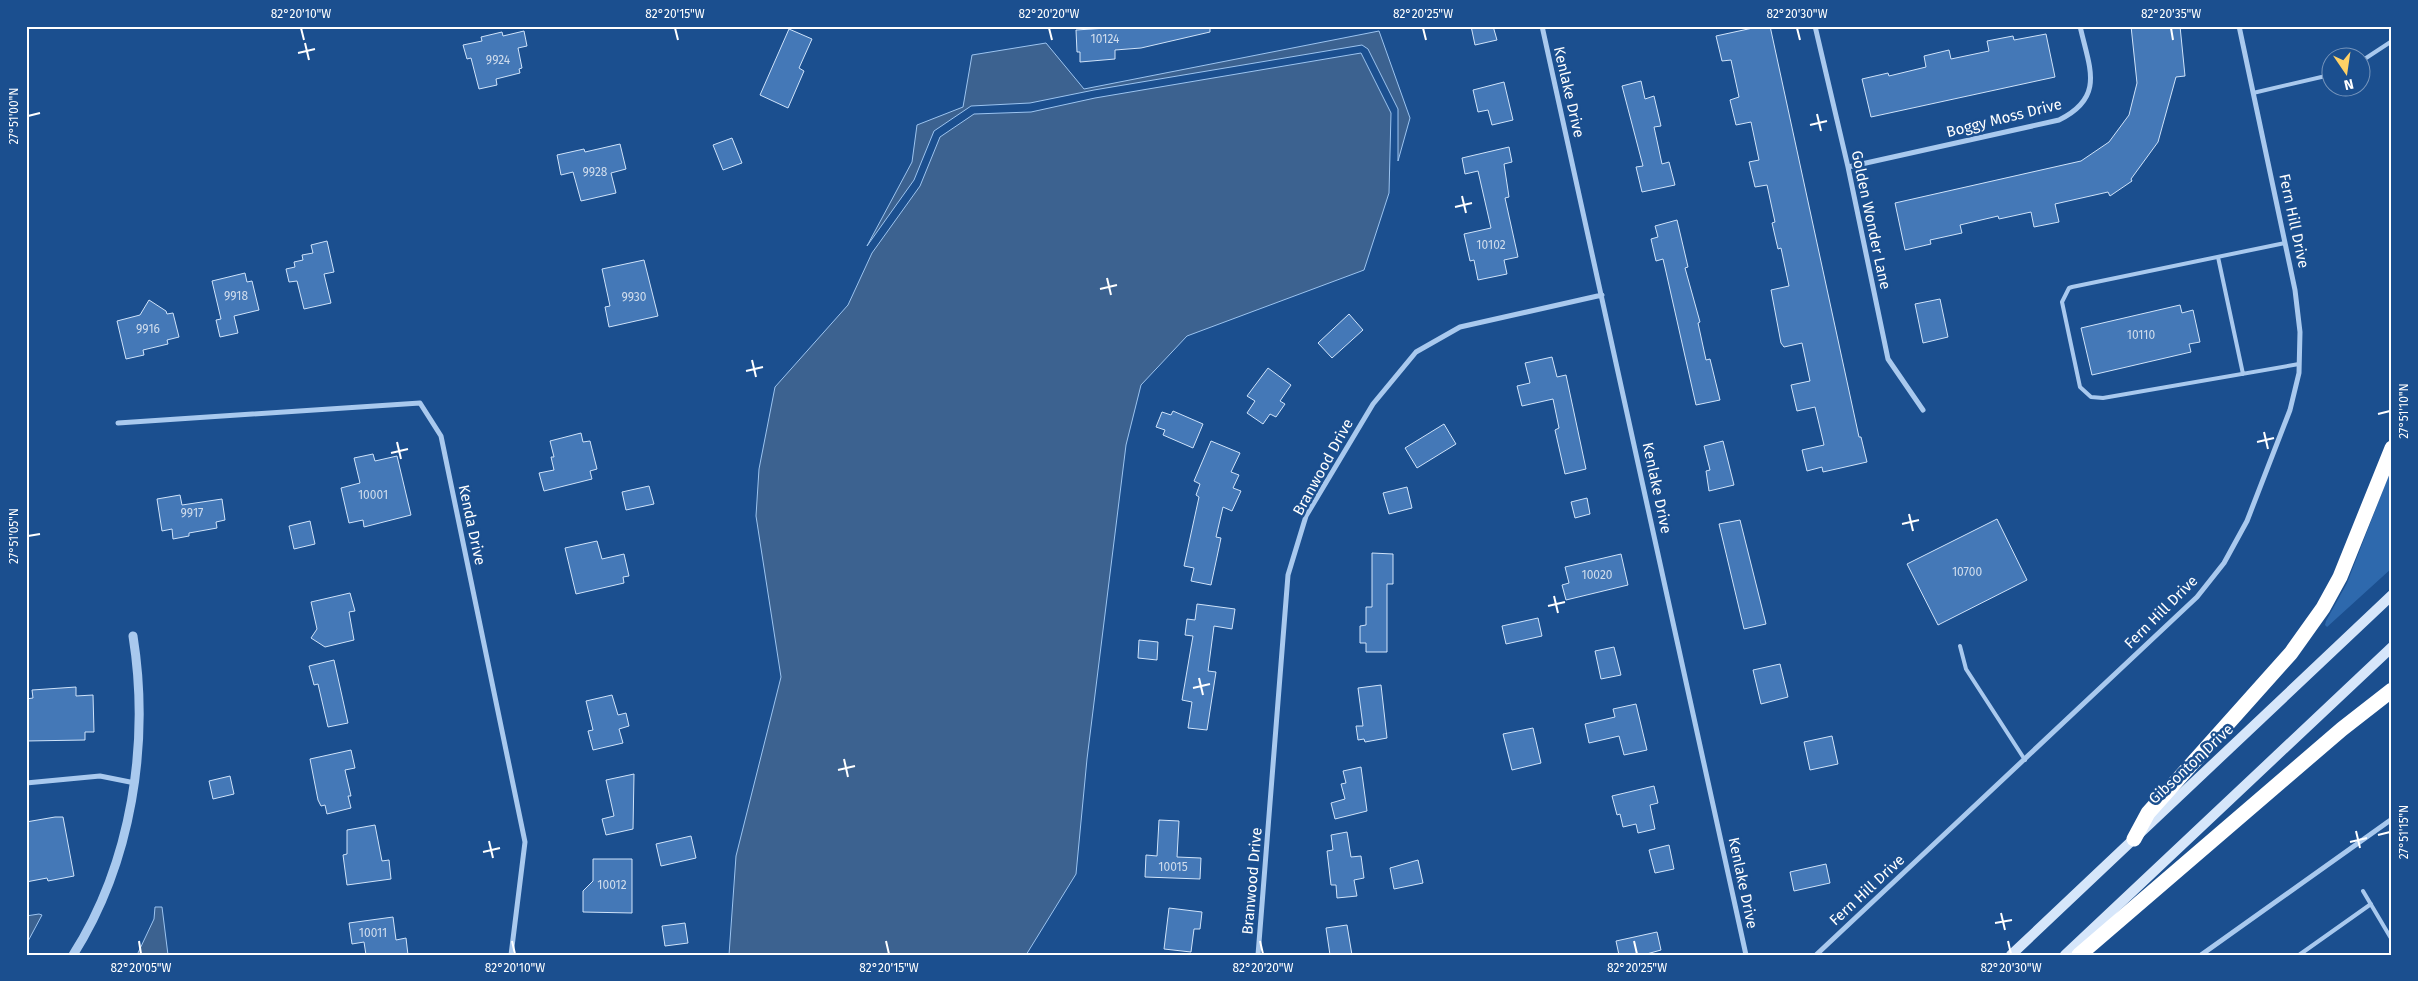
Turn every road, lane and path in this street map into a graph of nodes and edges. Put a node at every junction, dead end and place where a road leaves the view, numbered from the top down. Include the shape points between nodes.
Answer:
1 (1542, 26) edge
2 (1815, 26) edge
3 (2080, 26) edge
4 (2239, 26) edge
5 (2392, 42) edge
6 (2370, 56) edge
7 (2320, 77) edge
8 (2253, 93) junction
9 (1848, 167) junction
10 (2285, 243) junction
11 (2218, 257) junction
12 (1602, 295) junction
13 (2299, 364) junction
14 (2243, 374) junction
15 (1923, 410) dead end
16 (118, 423) dead end
17 (2392, 448) edge
18 (2392, 595) edge
19 (133, 636) dead end
20 (1960, 646) dead end
21 (2392, 647) edge
22 (2392, 690) edge
23 (2025, 760) junction
24 (26, 784) edge
25 (135, 784) junction
26 (2392, 819) edge
27 (2134, 839) junction
28 (2363, 891) dead end
29 (2371, 904) junction
30 (2392, 940) edge
31 (73, 955) edge
32 (511, 955) edge
33 (1258, 955) edge
34 (1746, 955) edge
35 (1816, 955) edge
36 (2011, 955) edge
37 (2065, 955) edge
38 (2079, 955) edge
39 (2201, 955) edge
40 (2299, 955) edge

1 - 12 street, Kenlake Drive
2 - 9 street, Golden Wonder Lane
3 - 9 street, Boggy Moss Drive via 2091,80 2086,99 2074,113 2060,120
4 - 8 street, Fern Hill Drive
5 - 6 lane
7 - 8 lane
8 - 10 street, Fern Hill Drive
9 - 15 street, Golden Wonder Lane via 1888,359
10 - 11 lane
10 - 13 street, Fern Hill Drive via 2300,332
11 - 14 lane
11 - 14 lane via 2069,288 2062,302 2064,316 2080,387 2090,397 2103,398
12 - 33 street, Branwood Drive via 1460,327 1416,352 1373,404 1306,516 1288,576
12 - 34 street, Kenlake Drive
13 - 14 lane
13 - 23 street, Fern Hill Drive via 2290,410 2247,521 2224,563 2197,597
16 - 32 street, Kenda Drive via 420,403 441,436 525,842
17 - 27 highway via 2340,577 2319,614 2291,654 2148,813
18 - 27 main road, Gibsonton Drive
19 - 25 street via 140,717
20 - 23 lane via 1966,669
21 - 37 main road
22 - 38 highway via 2342,729
23 - 35 street, Fern Hill Drive
24 - 25 street via 100,776
25 - 31 street via 121,845 96,913
26 - 39 street
27 - 36 main road, Gibsonton Drive
28 - 29 lane
29 - 30 lane
29 - 40 lane

